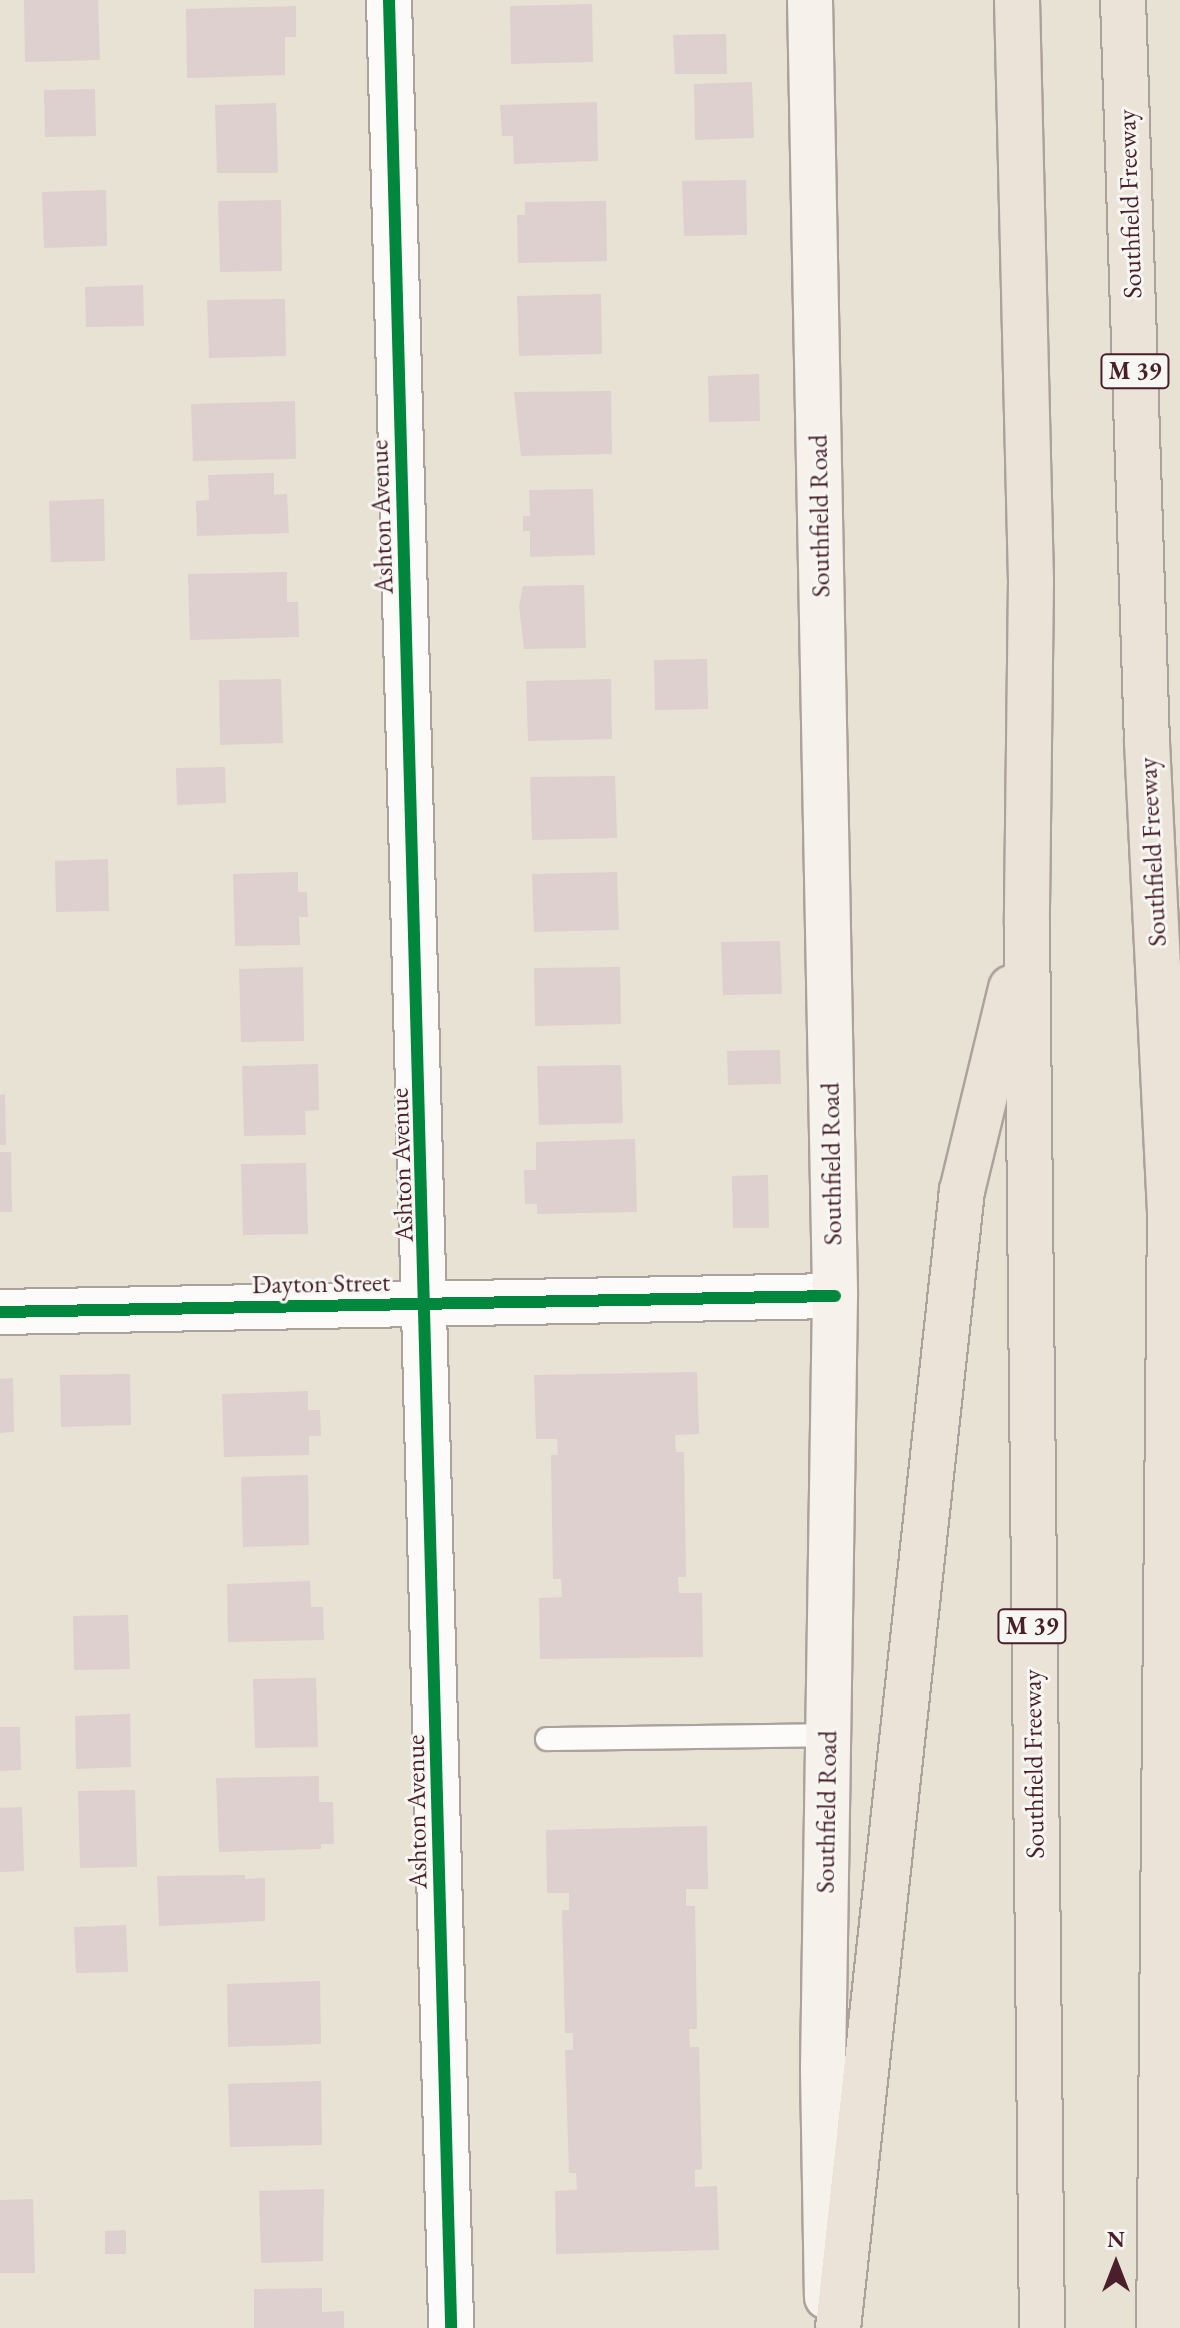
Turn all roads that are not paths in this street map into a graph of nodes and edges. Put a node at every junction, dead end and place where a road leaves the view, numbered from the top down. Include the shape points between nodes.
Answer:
1 (389, 0) edge
2 (810, 0) edge
3 (1017, 0) edge
4 (1123, 0) edge
5 (1027, 924) junction
6 (1175, 1227) edge
7 (835, 1296) junction
8 (428, 1304) junction
9 (0, 1312) edge
10 (828, 1735) junction
11 (547, 1739) dead end
12 (451, 2328) edge
13 (827, 2328) edge
14 (838, 2328) edge
15 (1042, 2328) edge
16 (1159, 2328) edge

1 - 8 street, Ashton Avenue
2 - 7 main road, Southfield Road
3 - 5 highway, Southfield Freeway / M 39 via 1031,581
4 - 6 highway, Southfield Freeway / M 39 via 1147,742
5 - 14 highway via 962,1191
5 - 15 highway, Southfield Freeway / M 39
6 - 16 highway, Southfield Freeway / M 39
7 - 8 street, Dayton Street
7 - 10 main road, Southfield Road
8 - 9 street, Dayton Street
8 - 12 street, Ashton Avenue
10 - 11 lane
10 - 13 main road, Southfield Road via 823,2071

